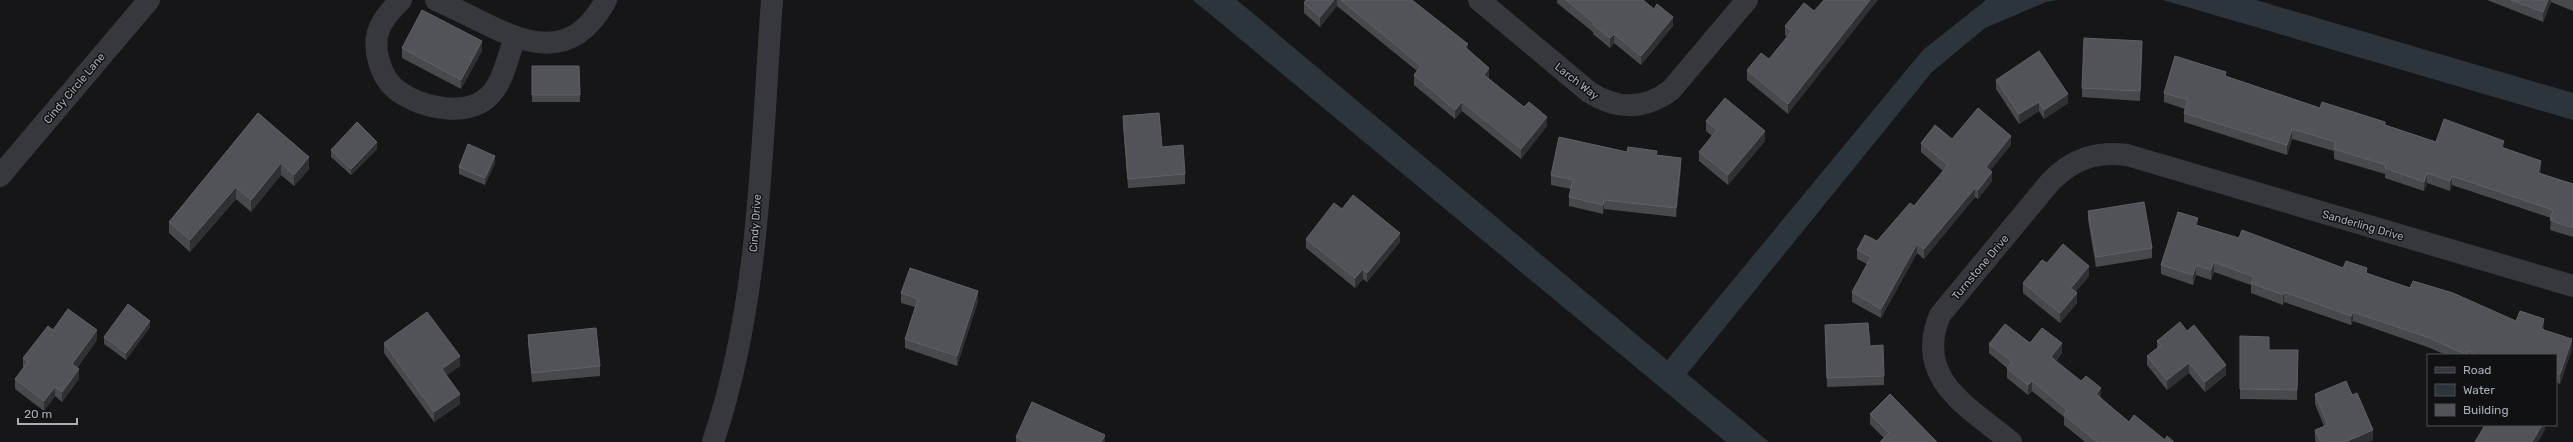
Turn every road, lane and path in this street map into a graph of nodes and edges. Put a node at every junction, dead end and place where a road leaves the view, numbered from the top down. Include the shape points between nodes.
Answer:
1 (401, 0) edge
2 (436, 0) edge
3 (606, 0) edge
4 (772, 0) edge
5 (1479, 0) edge
6 (1746, 0) edge
7 (146, 1) edge
8 (514, 38) junction
9 (2154, 163) joint
10 (0, 176) edge
11 (2573, 286) edge
12 (714, 442) edge
13 (2011, 442) edge

1 - 8 street via 380,27 376,43 379,61 387,78 396,90 409,97 448,108 473,107 492,94 500,81
2 - 8 street
3 - 8 street via 585,30 574,37 536,42
4 - 12 street, Cindy Drive via 749,293 738,353
5 - 6 street, Larch Way via 1589,92 1602,100 1630,106 1645,104 1671,90
7 - 10 street, Cindy Circle Lane
9 - 11 street, Sanderling Drive
9 - 13 street, Turnstone Drive via 2126,155 2099,154 2085,157 2061,171 1940,315 1932,344 1938,373 1955,395

